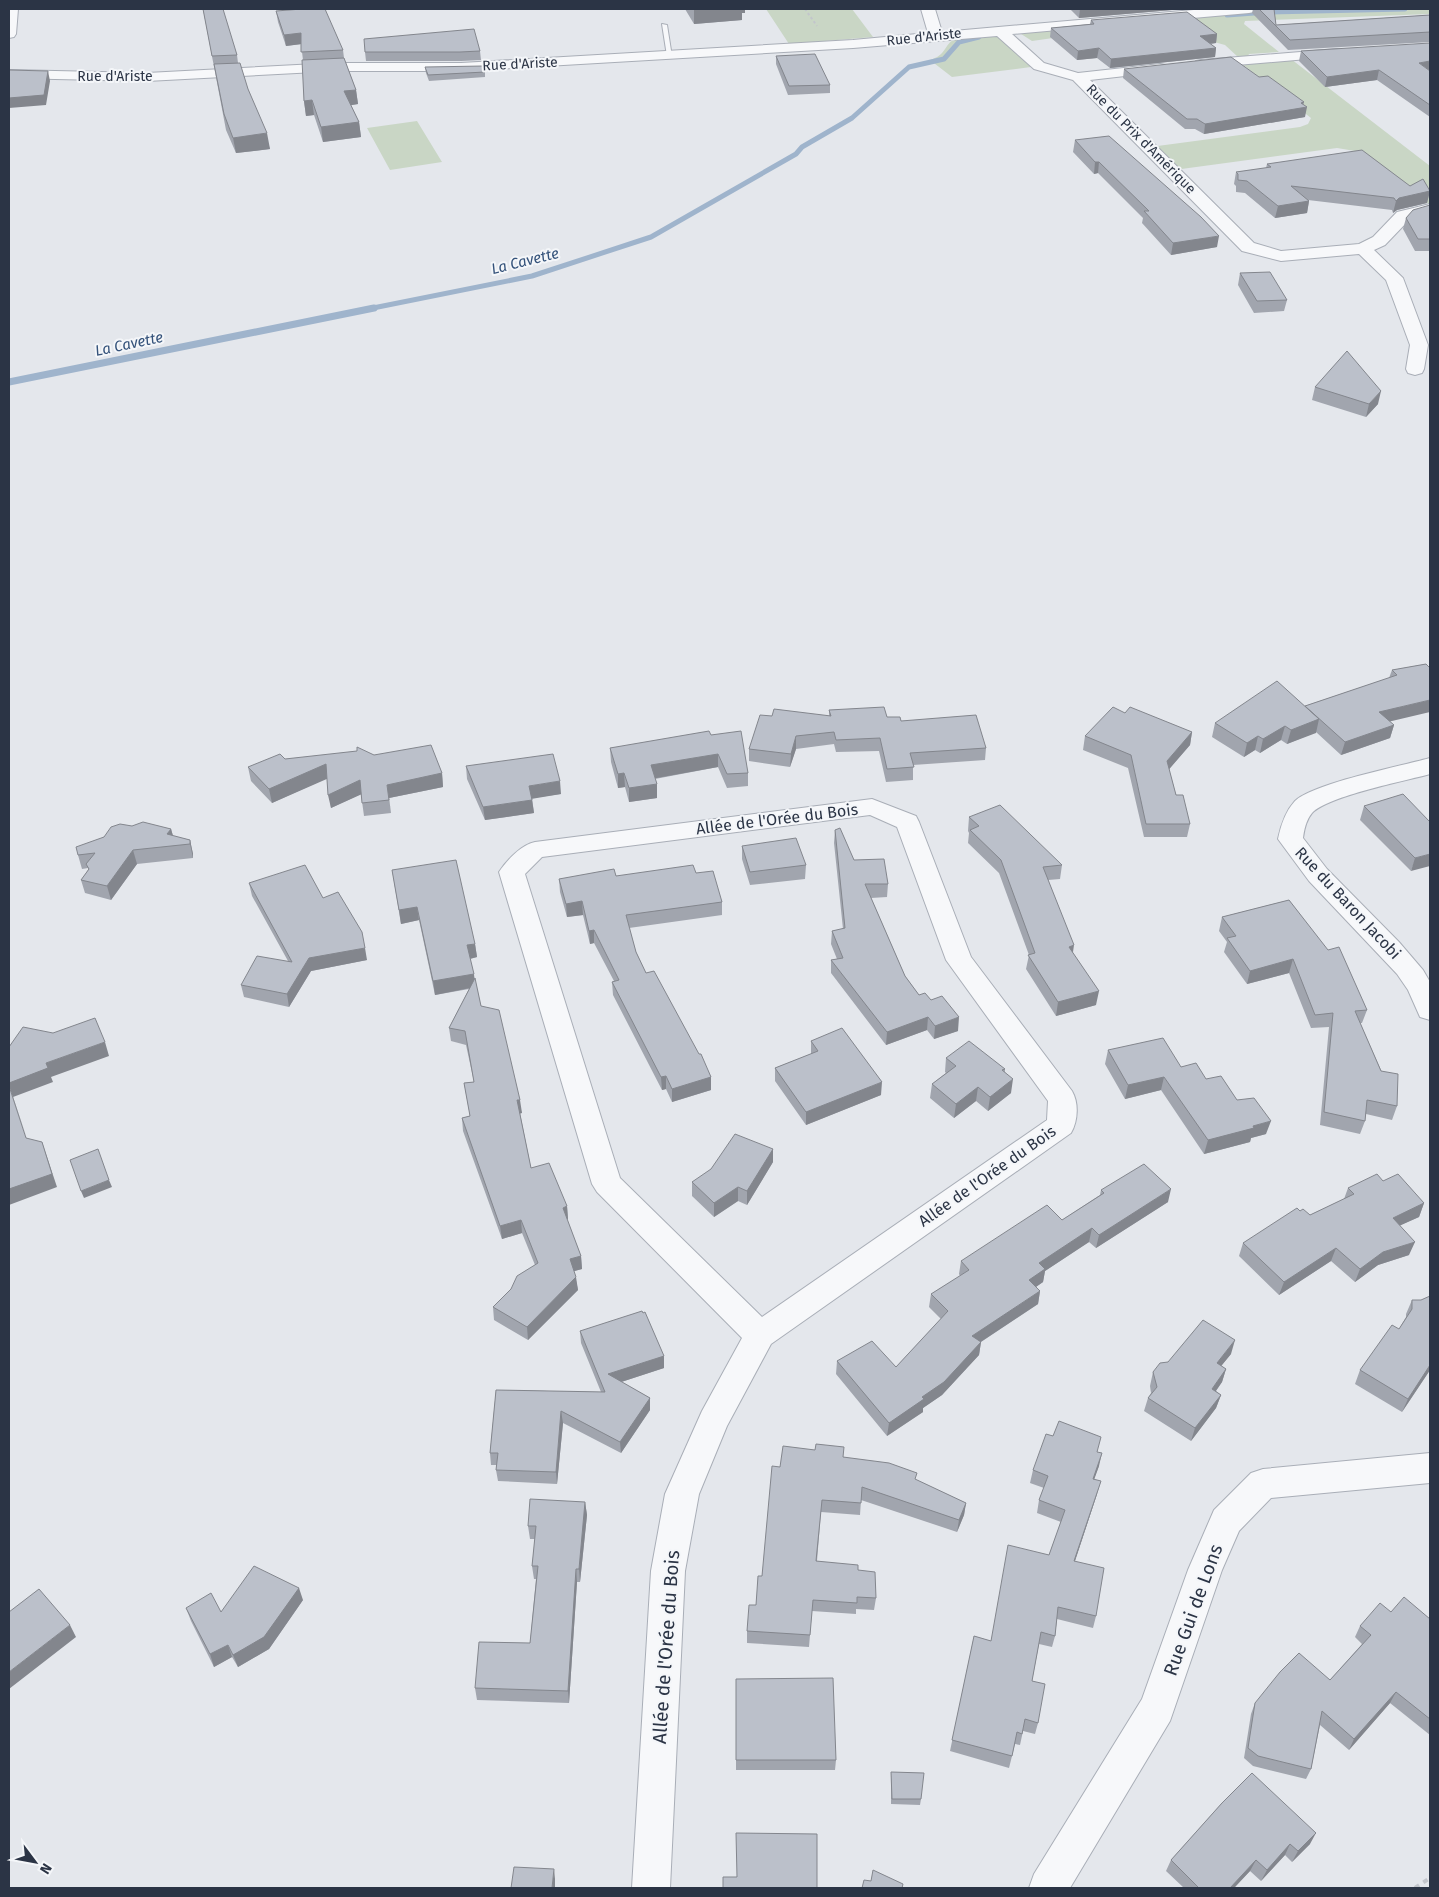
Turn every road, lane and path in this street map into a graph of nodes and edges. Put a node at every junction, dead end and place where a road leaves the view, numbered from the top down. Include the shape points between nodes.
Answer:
1 (10, 9) edge
2 (928, 9) edge
3 (1249, 9) edge
4 (664, 25) dead end
5 (999, 30) junction
6 (9, 34) edge
7 (936, 35) junction
8 (1355, 52) edge
9 (670, 56) junction
10 (9, 74) edge
11 (1078, 77) junction
12 (1430, 209) edge
13 (1363, 249) junction
14 (1415, 369) dead end
15 (1430, 766) edge
16 (1430, 1010) edge
17 (760, 1334) junction
18 (1430, 1468) edge
19 (1430, 1878) edge
20 (652, 1888) edge
21 (1048, 1888) edge
22 (1414, 1888) edge

1 - 6 street
2 - 7 street
3 - 5 street, Rue d'Ariste
4 - 9 lane
5 - 7 street, Rue d'Ariste
5 - 11 street, Rue du Prix d'Amérique via 1039,66
7 - 9 street, Rue d'Ariste
8 - 11 street via 1270,56
9 - 10 street, Rue d'Ariste via 461,67 335,67 147,76
11 - 13 street, Rue du Prix d'Amérique via 1248,247 1281,256
12 - 13 street via 1403,216 1379,241
13 - 14 street via 1394,278 1419,345
15 - 16 street, Rue du Baron Jacobi via 1333,793 1307,804 1294,819 1290,839 1305,862 1403,963 1426,995
17 - 17 street, Allée de l'Orée du Bois via 1061,1124 1062,1099 959,960 908,822 872,807 535,850 512,872 607,1184
17 - 20 street, Allée de l'Orée du Bois via 713,1420 682,1494 668,1571
18 - 21 street, Rue Gui de Lons via 1263,1484 1226,1521 1205,1570 1157,1708
19 - 22 path

